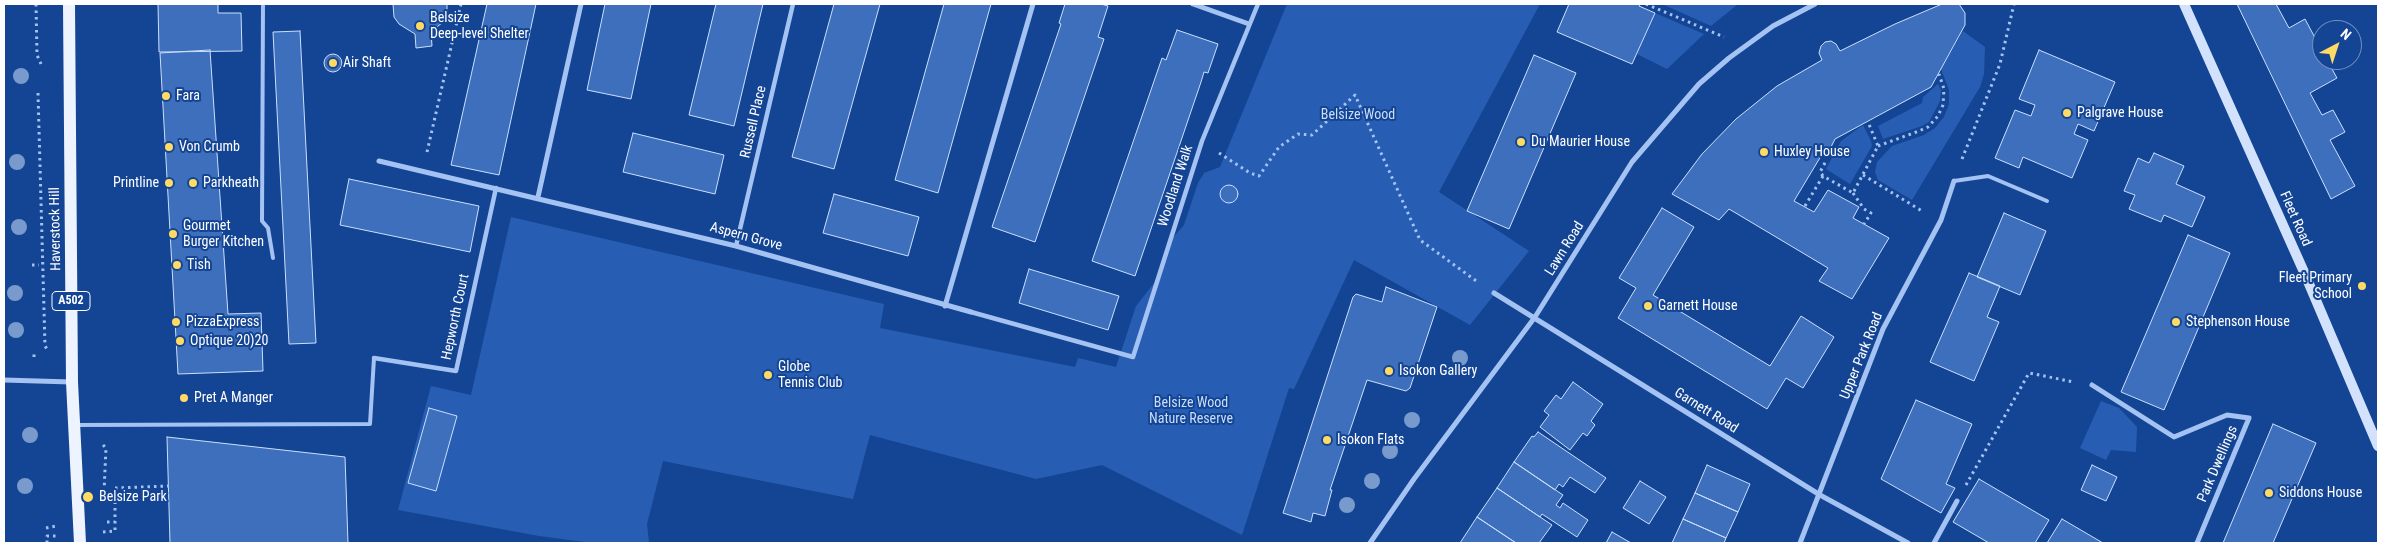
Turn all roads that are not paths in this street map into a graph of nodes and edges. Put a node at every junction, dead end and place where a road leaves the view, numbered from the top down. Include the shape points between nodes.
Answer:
1 (69, 4) edge
2 (263, 4) edge
3 (581, 4) edge
4 (793, 4) edge
5 (1033, 4) edge
6 (1193, 4) edge
7 (1258, 4) edge
8 (1815, 4) edge
9 (2184, 4) edge
10 (1249, 24) junction
11 (379, 161) dead end
12 (1954, 181) joint
13 (496, 188) junction
14 (538, 198) junction
15 (2047, 201) dead end
16 (736, 246) junction
17 (273, 258) dead end
18 (1494, 293) road end
19 (945, 306) junction
20 (971, 312) joint
21 (1535, 317) junction
22 (1133, 357) joint
23 (374, 358) joint
24 (4, 380) edge
25 (72, 382) junction
26 (2092, 386) road end
27 (74, 425) junction
28 (2378, 446) edge
29 (1820, 495) junction
30 (1957, 501) road end
31 (80, 543) edge
32 (1370, 543) edge
33 (1800, 543) edge
34 (1908, 543) edge
35 (1934, 543) edge
36 (2197, 543) edge

1 - 25 main road, Haverstock Hill / A502
2 - 17 lane via 262,221 268,228
3 - 14 street
4 - 16 street, Russell Place
5 - 19 street
6 - 10 street
7 - 10 street, Woodland Walk
8 - 21 street, Lawn Road via 1773,26 1699,84 1632,162
9 - 28 main road, Fleet Road
10 - 22 street, Woodland Walk via 1202,141
11 - 13 street, Aspern Grove
12 - 15 lane via 1988,176
12 - 29 street, Upper Park Road via 1940,223 1883,329
13 - 14 street, Aspern Grove
13 - 23 street, Hepworth Court via 456,371
14 - 16 street, Aspern Grove
16 - 19 street, Aspern Grove
18 - 21 street, Garnett Road
19 - 20 street, Aspern Grove
20 - 22 street, Aspern Grove
21 - 29 street, Garnett Road
21 - 32 street, Lawn Road via 1414,478
23 - 27 lane via 370,424
24 - 25 street
25 - 27 main road, Haverstock Hill / A502
26 - 36 street, Park Dwellings via 2174,437 2227,415 2249,418
27 - 31 main road, Haverstock Hill / A502
29 - 33 street, Upper Park Road
29 - 34 street, Garnett Road
30 - 35 street

